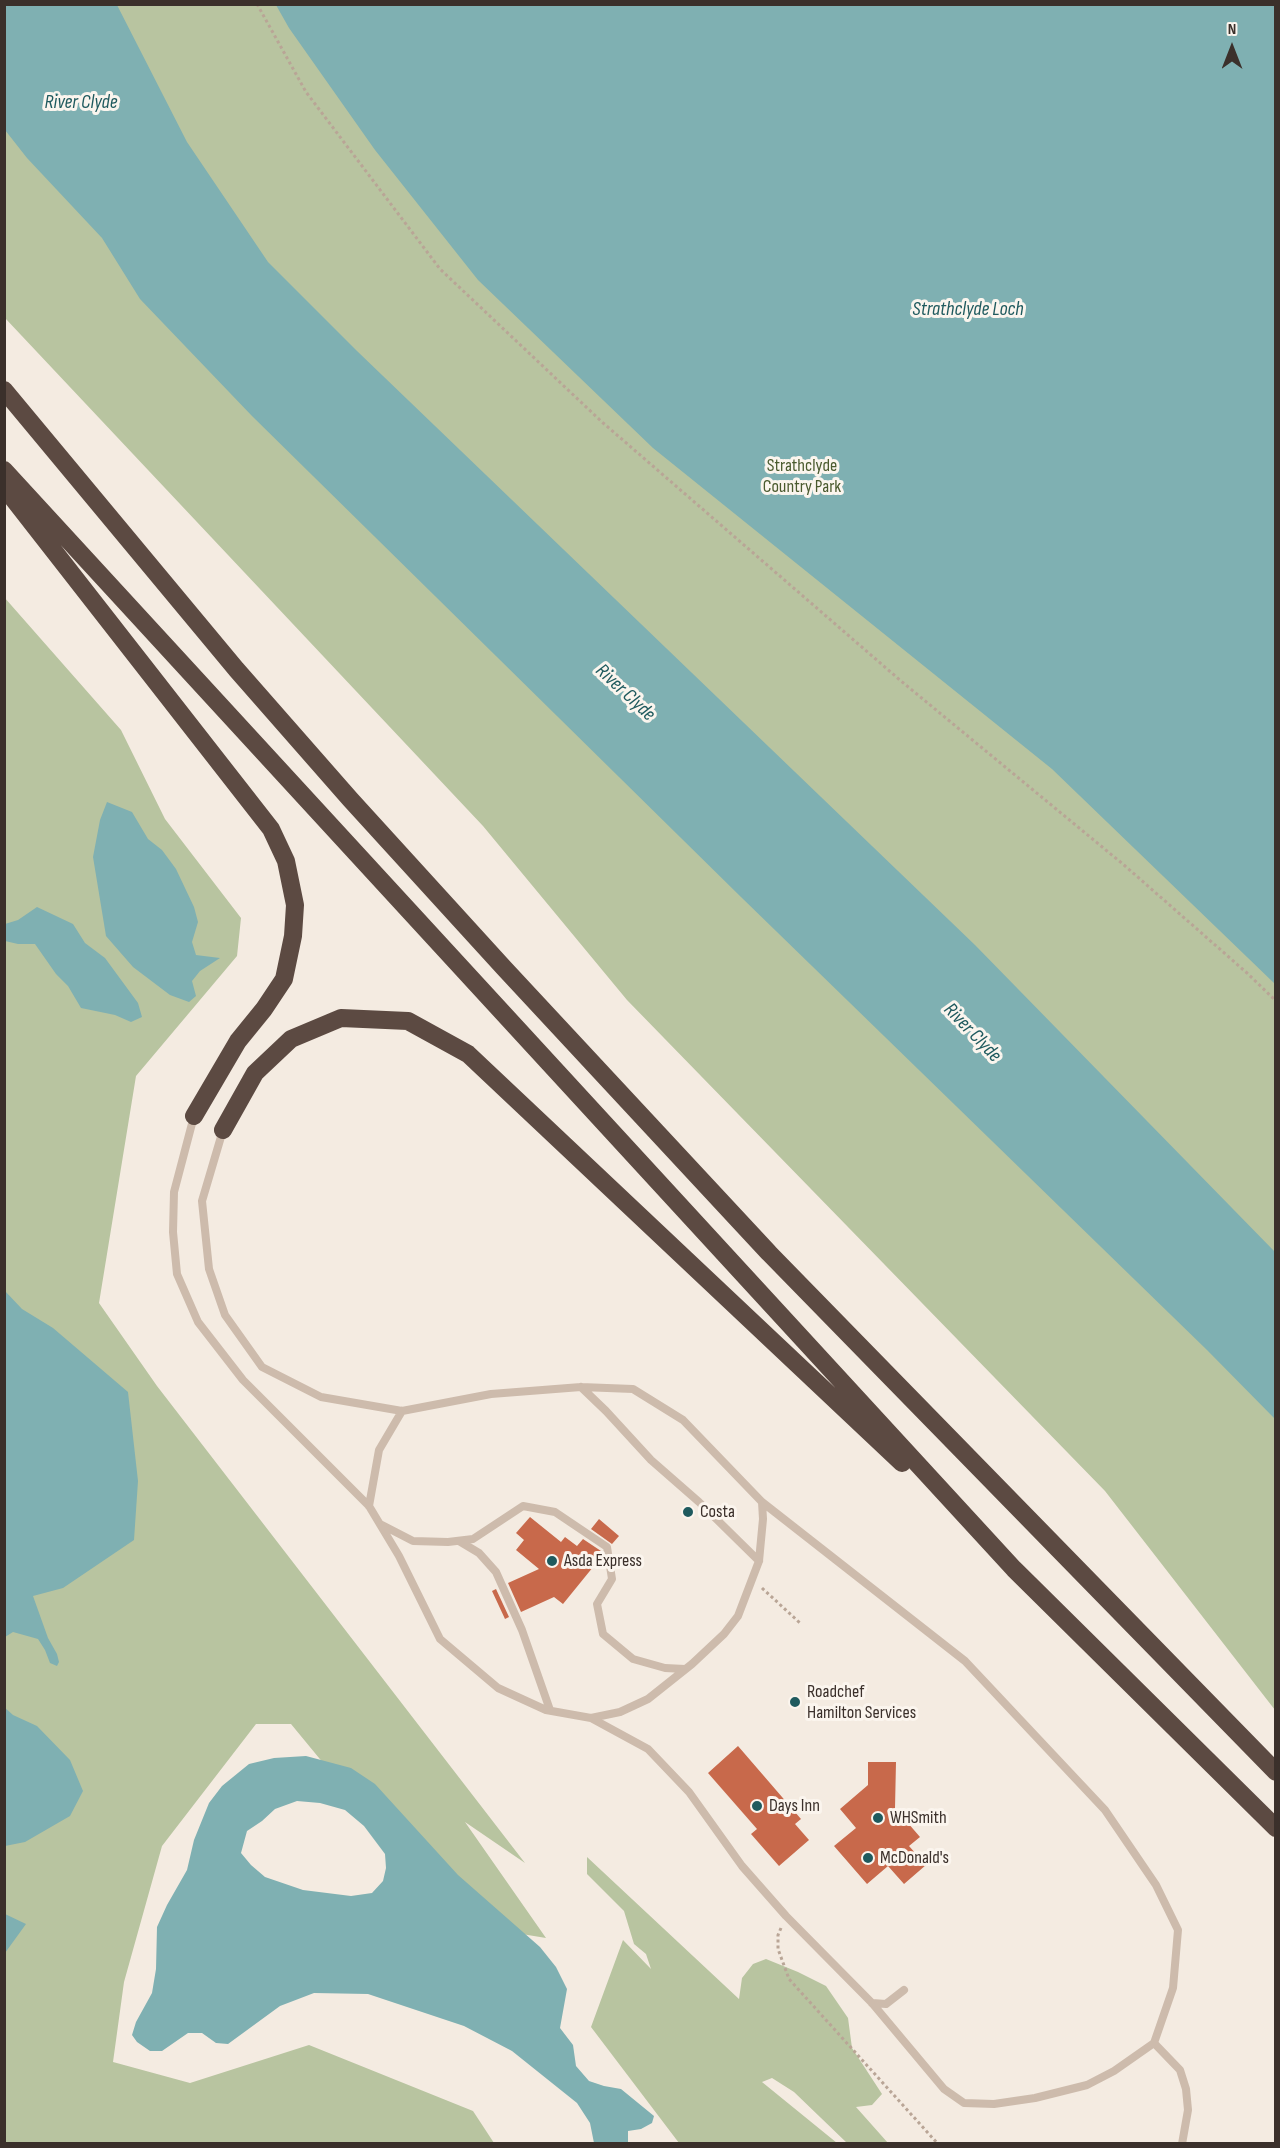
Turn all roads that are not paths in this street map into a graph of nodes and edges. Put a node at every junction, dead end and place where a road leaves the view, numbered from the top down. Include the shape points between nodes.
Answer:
1 (4, 390) edge
2 (4, 470) edge
3 (4, 487) edge
4 (195, 1116) joint
5 (224, 1130) joint
6 (581, 1388) junction
7 (402, 1412) junction
8 (762, 1502) junction
9 (369, 1506) junction
10 (380, 1524) junction
11 (459, 1541) junction
12 (759, 1561) junction
13 (1014, 1569) junction
14 (685, 1670) junction
15 (550, 1710) junction
16 (591, 1718) junction
17 (1275, 1772) edge
18 (1275, 1828) edge
19 (904, 1990) dead end
20 (872, 2003) junction
21 (1154, 2043) junction
22 (1182, 2144) edge

1 - 17 highway via 236,669 504,968 769,1253
2 - 13 highway
3 - 4 highway via 271,829 286,861 295,905 284,979 238,1041
4 - 9 lane via 174,1192 173,1232 177,1274 198,1323 243,1380
5 - 7 lane via 202,1201 209,1269 225,1315 262,1367 321,1397
5 - 13 highway via 255,1073 291,1039 341,1018 408,1021 468,1054
6 - 7 lane via 490,1394
6 - 8 lane via 633,1389 683,1420
6 - 12 lane
7 - 9 lane via 379,1450
8 - 12 lane
8 - 21 lane via 965,1661 1105,1810 1156,1885 1178,1930 1173,1988
9 - 10 lane
10 - 11 lane via 413,1541
10 - 15 lane via 440,1639 498,1688
11 - 14 lane via 473,1539 523,1506 555,1512 607,1547 612,1579 597,1604 603,1634 633,1659
11 - 15 lane via 478,1553 496,1572 522,1630
12 - 14 lane via 738,1616 713,1646
13 - 18 highway
14 - 16 lane via 648,1699 620,1712
15 - 16 lane
16 - 20 lane via 648,1749 689,1792 742,1866 786,1916
19 - 20 lane via 886,2004
20 - 21 lane via 944,2089 964,2103 994,2104 1035,2098 1087,2085
21 - 22 lane via 1180,2070 1186,2089 1188,2110

